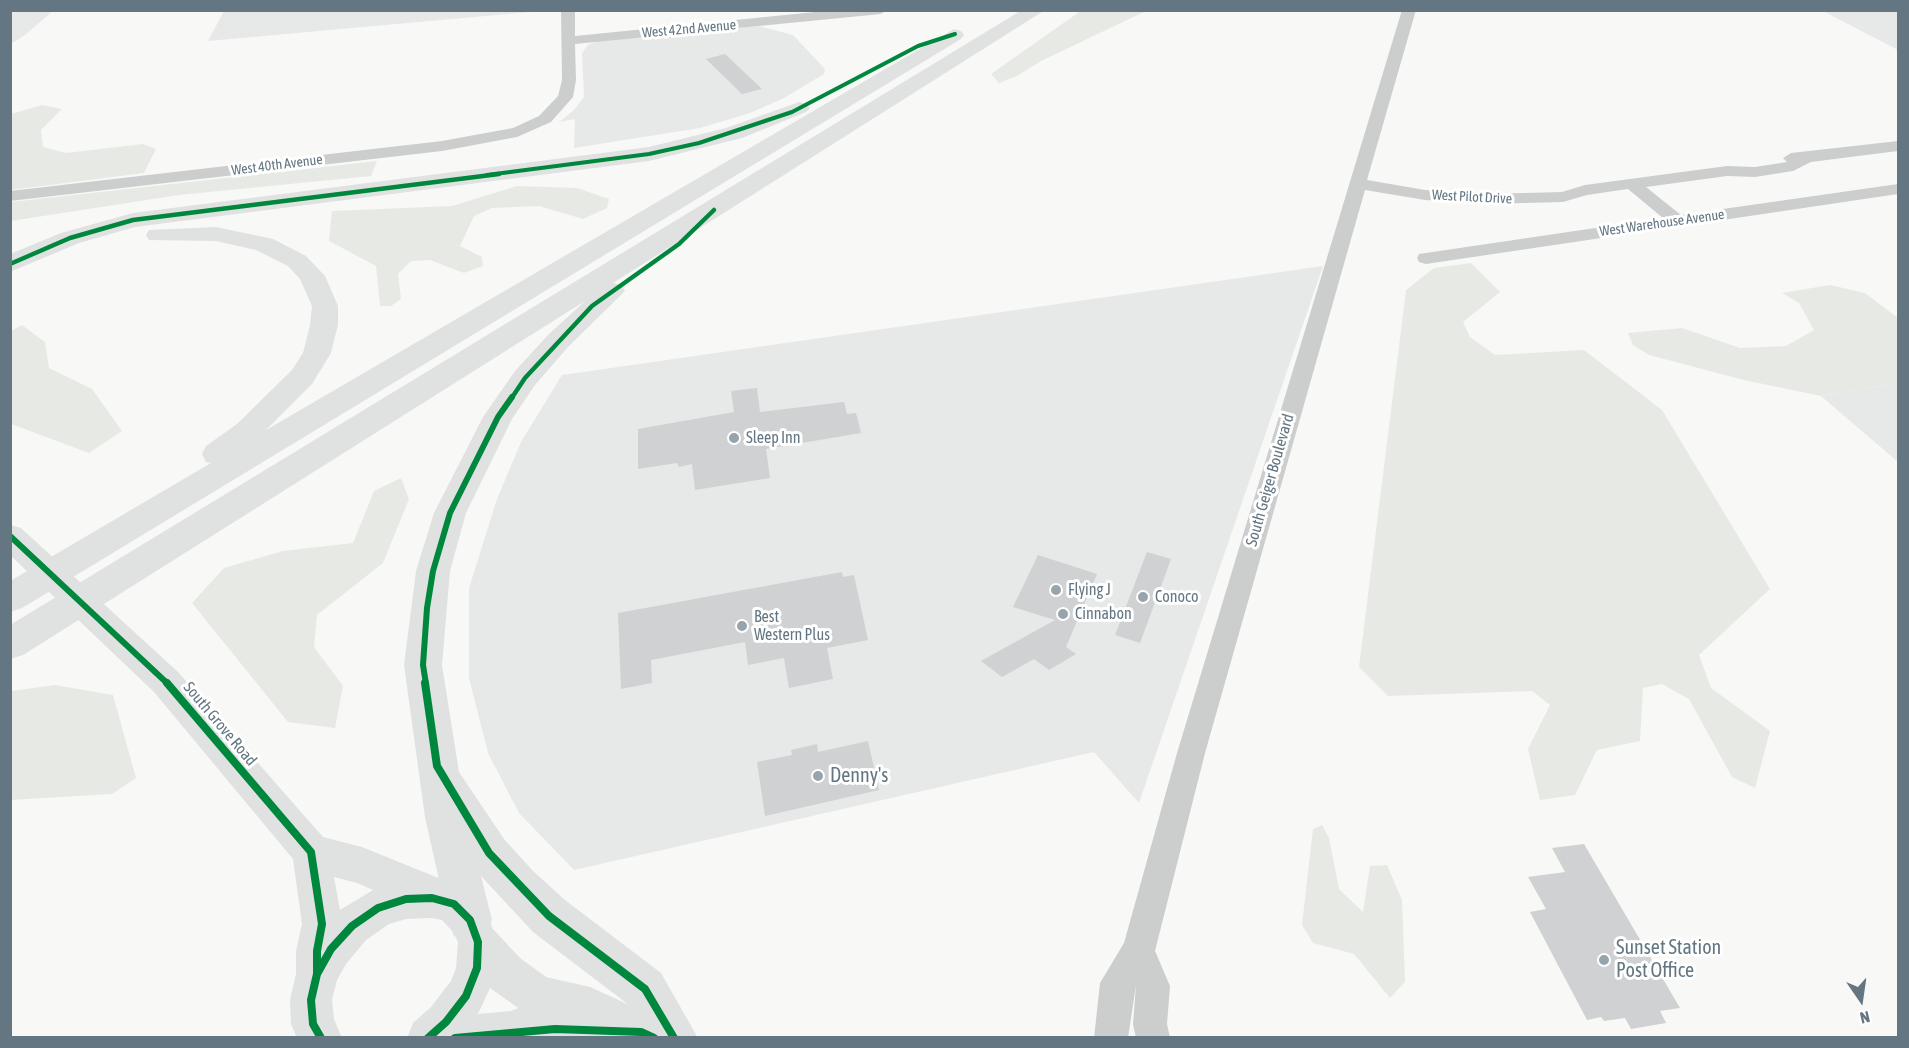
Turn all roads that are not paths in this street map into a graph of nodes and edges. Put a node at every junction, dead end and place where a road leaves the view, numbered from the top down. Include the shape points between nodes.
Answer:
1 (568, 10) edge
2 (881, 10) edge
3 (1036, 10) edge
4 (1409, 10) edge
5 (568, 41) junction
6 (1899, 146) edge
7 (1878, 149) junction
8 (1899, 161) edge
9 (1360, 179) junction
10 (1632, 184) junction
11 (1899, 189) edge
12 (10, 196) edge
13 (714, 210) junction
14 (1677, 221) junction
15 (1426, 258) dead end
16 (10, 264) edge
17 (10, 280) edge
18 (14, 540) edge
19 (80, 557) junction
20 (10, 598) edge
21 (10, 644) edge
22 (437, 766) junction
23 (311, 852) junction
24 (432, 897) junction
25 (474, 931) junction
26 (1138, 951) junction
27 (317, 975) junction
28 (515, 1034) edge
29 (656, 1036) edge
30 (321, 1038) edge
31 (428, 1038) edge
32 (456, 1038) edge
33 (1112, 1038) edge
34 (1153, 1038) edge

1 - 5 street
2 - 5 street, West 42nd Avenue
3 - 13 highway
4 - 9 street, South Geiger Boulevard
5 - 12 street, West 40th Avenue via 568,88 561,103 541,122 509,134 453,144
6 - 7 street, West Pilot Drive
7 - 8 street
7 - 10 street, West Pilot Drive via 1807,159 1793,166
9 - 10 street, West Pilot Drive via 1425,195 1485,199 1563,197
9 - 26 street, South Geiger Boulevard via 1191,753
10 - 14 street
11 - 14 street, West Warehouse Avenue
13 - 21 highway
13 - 22 highway via 679,244 592,306 558,341 525,378 474,459 450,513 427,608 423,665
14 - 15 street, West Warehouse Avenue
16 - 19 highway via 70,238 133,220 586,163 699,143 792,112 918,46 965,28
17 - 19 highway via 70,255 128,239 216,234 264,244 297,261 312,276 325,306 317,353 302,377 274,407 221,451 125,515
18 - 23 main road, South Grove Road via 166,682
19 - 20 highway
22 - 25 highway via 455,862
22 - 29 highway via 489,853 549,916 645,989
23 - 24 main road via 362,866
23 - 27 main road via 322,924
24 - 25 main road via 454,904
24 - 27 main road via 406,899 378,908 352,926 331,950
25 - 29 main road via 505,973 537,996 590,1008
25 - 31 main road via 477,968 466,996
26 - 33 street, South Geiger Boulevard via 1117,983
26 - 34 street via 1153,986
27 - 30 main road via 311,1000 313,1024
28 - 29 main road
28 - 32 main road

